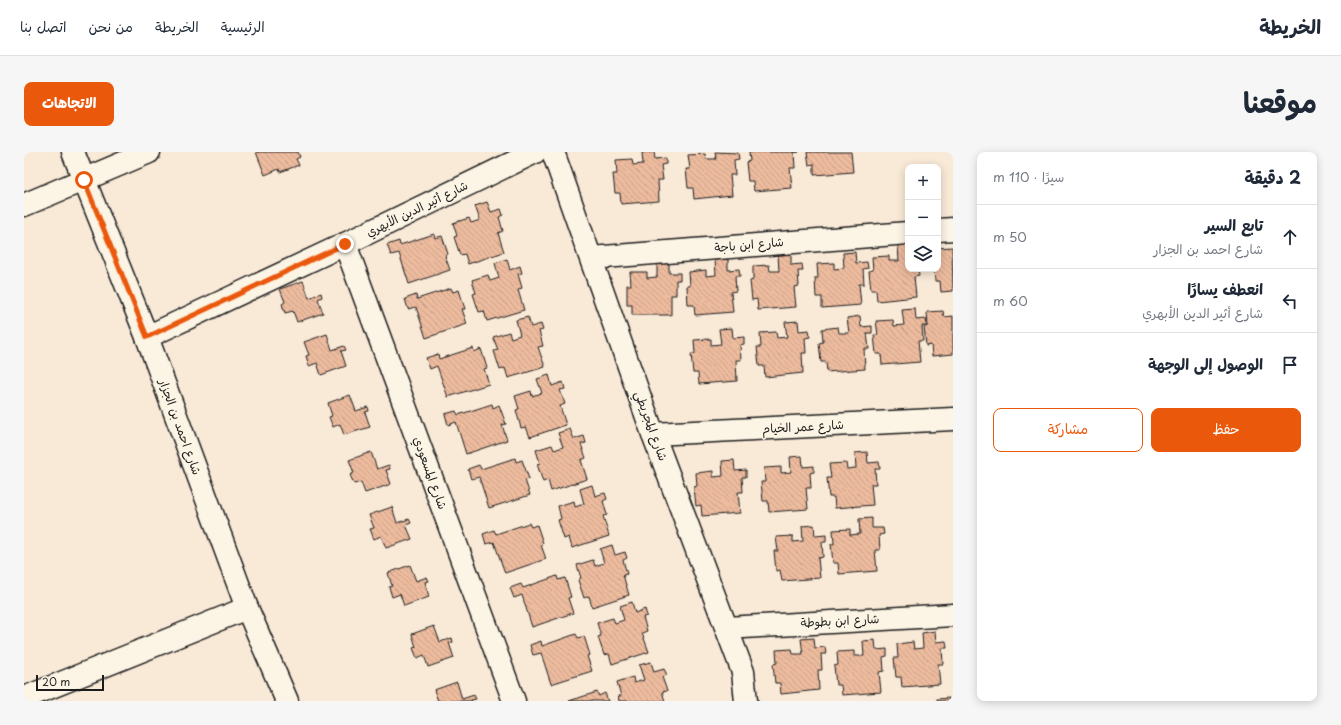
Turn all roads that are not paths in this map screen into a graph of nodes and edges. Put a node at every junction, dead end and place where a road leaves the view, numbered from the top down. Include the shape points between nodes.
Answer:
1 (73, 152) edge
2 (149, 152) edge
3 (535, 152) edge
4 (553, 152) edge
5 (84, 180) junction
6 (24, 205) edge
7 (953, 229) edge
8 (941, 230) edge
9 (905, 233) edge
10 (345, 244) junction
11 (591, 258) junction
12 (147, 337) junction
13 (953, 419) edge
14 (653, 434) junction
15 (247, 608) junction
16 (953, 615) edge
17 (727, 628) junction
18 (24, 698) edge
19 (287, 701) edge
20 (514, 701) edge
21 (746, 701) edge

1 - 5 street, شارع احمد بن الجزار
2 - 5 street
3 - 10 street, شارع أثير الدين الأبهري
4 - 11 street, شارع المجريطي
5 - 6 street
5 - 12 street, شارع احمد بن الجزار
7 - 8 street
9 - 11 street, شارع ابن باجة
10 - 12 street, شارع أثير الدين الأبهري
10 - 20 street, شارع المسعودي
11 - 14 street, شارع المجريطي
12 - 15 street, شارع احمد بن الجزار
13 - 14 street, شارع عمر الخيام
14 - 17 street, شارع المجريطي
15 - 18 street
15 - 19 street, شارع احمد بن الجزار
16 - 17 street, شارع ابن بطوطة
17 - 21 street, شارع المجريطي via 743,672

